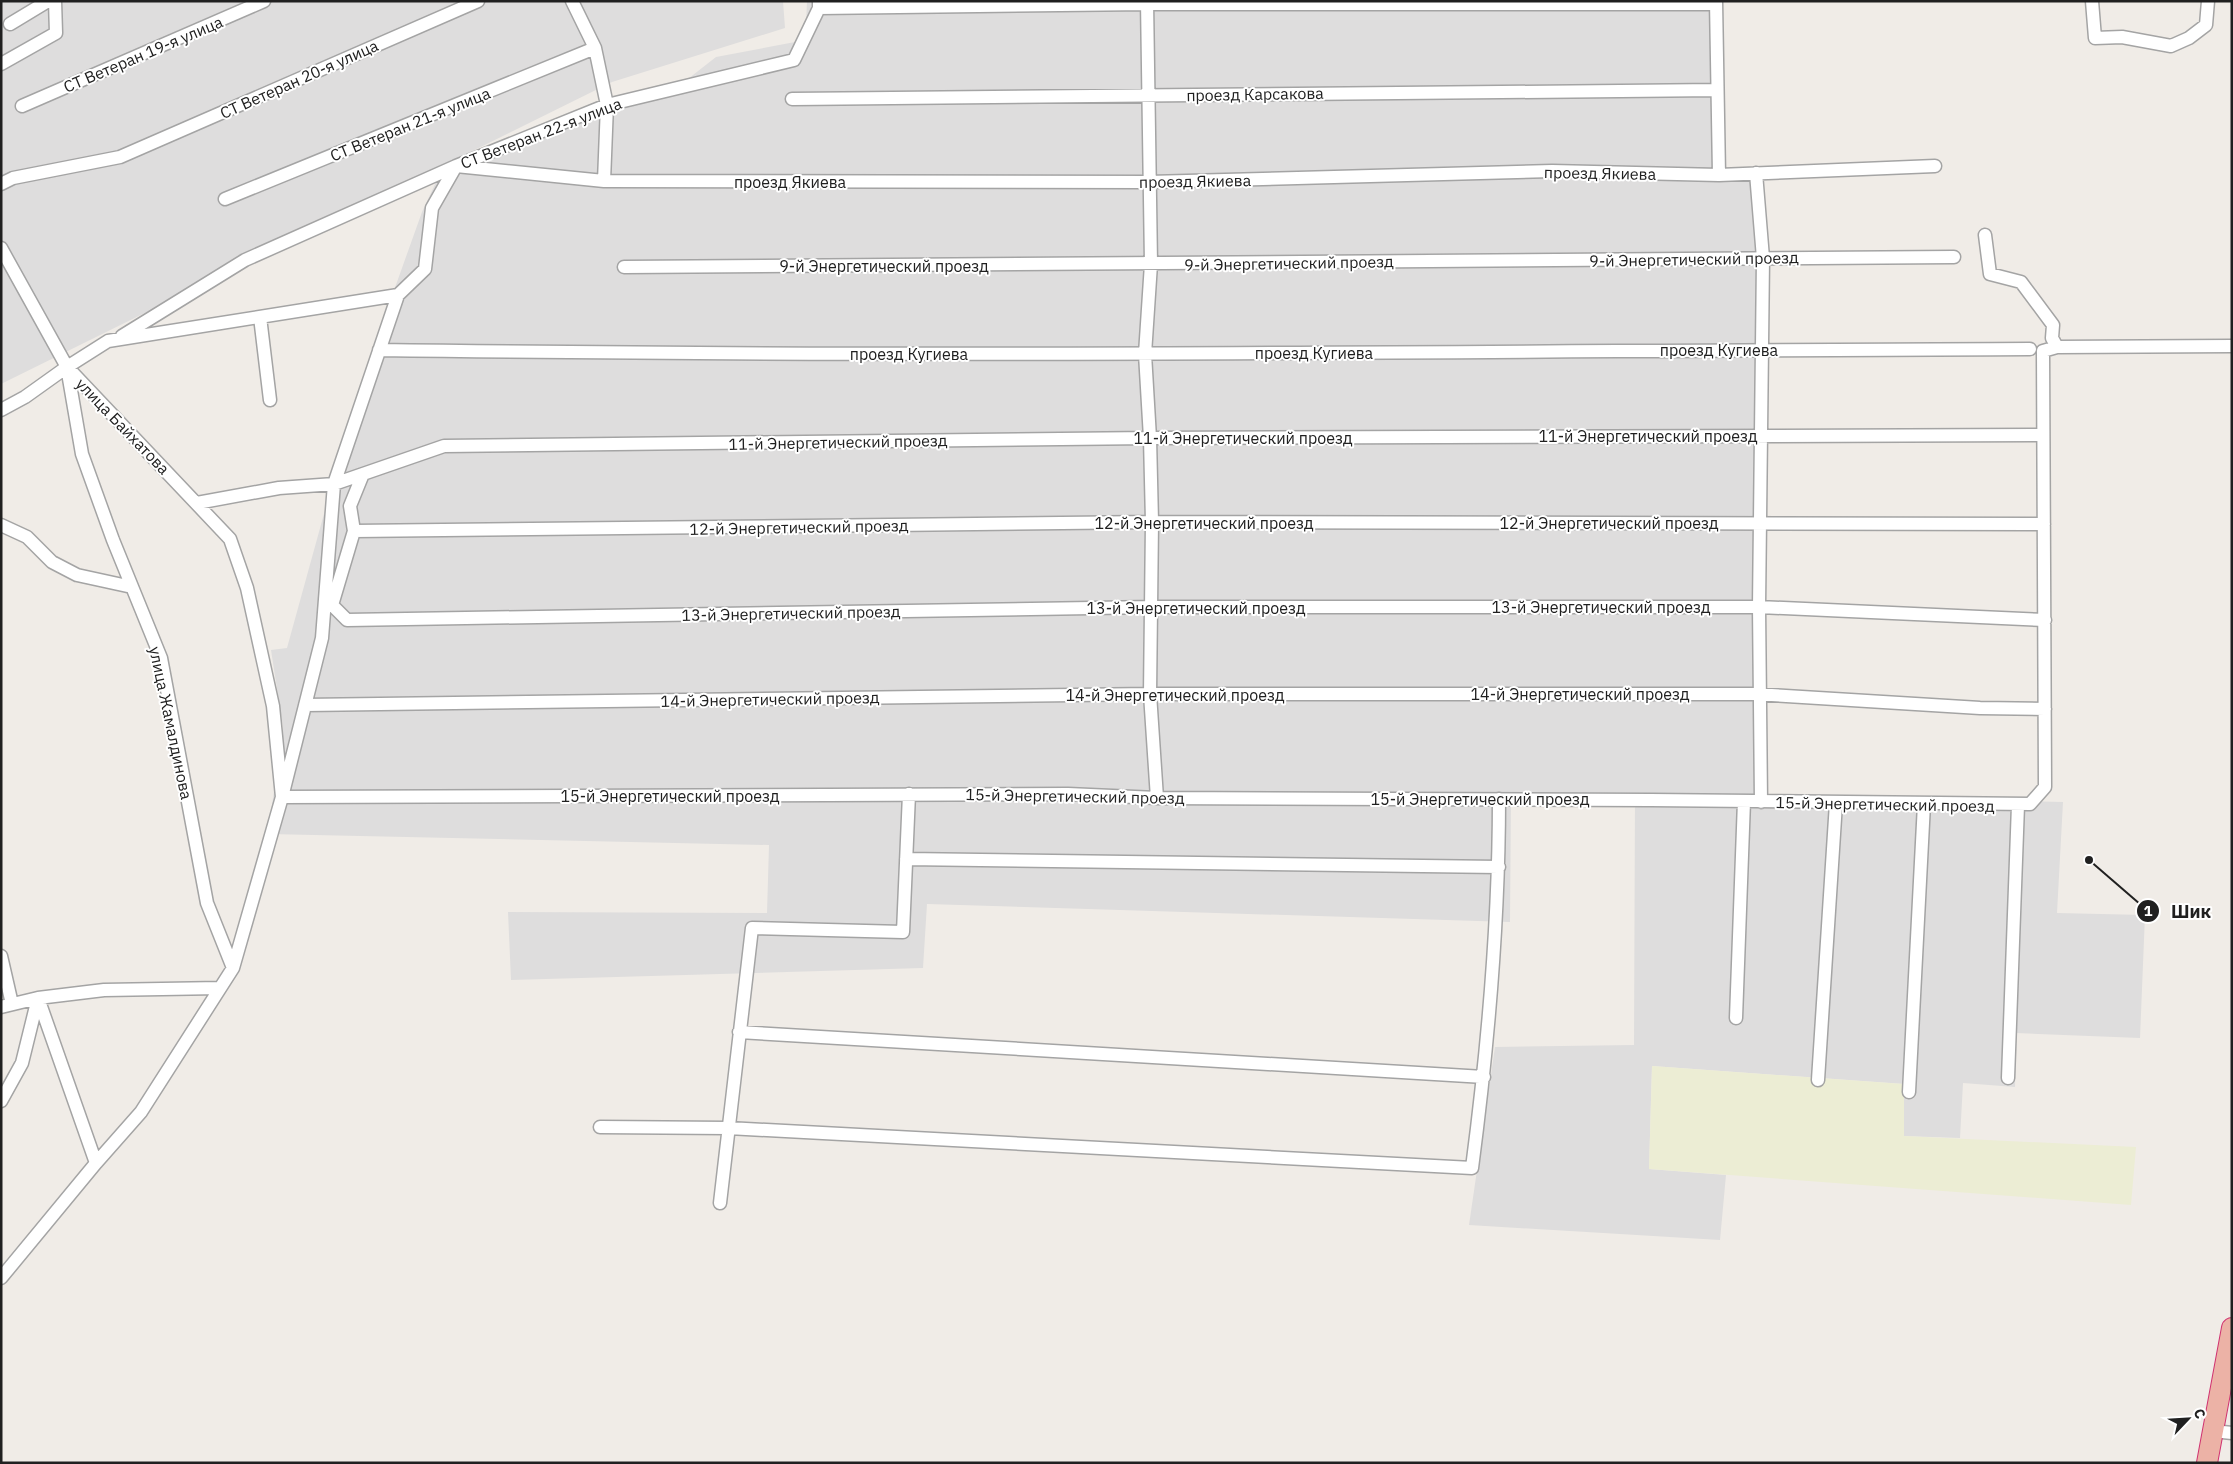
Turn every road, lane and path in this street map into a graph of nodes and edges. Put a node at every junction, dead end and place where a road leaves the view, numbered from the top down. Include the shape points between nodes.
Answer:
1 (48, 1) edge
2 (55, 1) edge
3 (264, 1) edge
4 (478, 1) edge
5 (572, 1) edge
6 (2092, 1) edge
7 (2208, 1) edge
8 (1147, 2) edge
9 (1716, 3) edge
10 (818, 5) edge
11 (10, 24) dead end
12 (595, 48) junction
13 (1, 64) edge
14 (1717, 90) junction
15 (1148, 95) junction
16 (792, 99) dead end
17 (607, 104) junction
18 (22, 106) dead end
19 (456, 166) junction
20 (1935, 166) dead end
21 (1756, 173) junction
22 (1719, 175) junction
23 (604, 181) junction
24 (1149, 182) junction
25 (1, 184) edge
26 (225, 199) dead end
27 (1986, 235) dead end
28 (1, 248) edge
29 (1954, 257) dead end
30 (1763, 258) junction
31 (1151, 264) junction
32 (624, 267) dead end
33 (398, 295) junction
34 (260, 317) junction
35 (117, 340) junction
36 (2232, 346) edge
37 (2057, 347) junction
38 (2030, 349) dead end
39 (379, 350) junction
40 (1761, 350) junction
41 (1145, 354) junction
42 (67, 367) junction
43 (270, 400) dead end
44 (1, 410) edge
45 (2043, 435) junction
46 (1760, 436) junction
47 (1150, 438) junction
48 (363, 474) junction
49 (334, 484) junction
50 (197, 503) junction
51 (1152, 522) junction
52 (1760, 523) junction
53 (2044, 524) junction
54 (1, 525) edge
55 (359, 532) junction
56 (132, 586) junction
57 (332, 606) junction
58 (1152, 607) junction
59 (1759, 607) junction
60 (2044, 620) junction
61 (322, 638) junction
62 (1150, 694) junction
63 (1760, 694) junction
64 (305, 705) junction
65 (2045, 709) junction
66 (909, 794) junction
67 (282, 798) junction
68 (1157, 798) junction
69 (1499, 800) junction
70 (1744, 801) junction
71 (1761, 802) junction
72 (1836, 802) junction
73 (1924, 804) junction
74 (2018, 805) junction
75 (906, 859) junction
76 (1499, 867) junction
77 (1, 956) edge
78 (233, 968) junction
79 (220, 988) junction
80 (38, 998) junction
81 (7, 1006) edge
82 (1736, 1018) dead end
83 (740, 1032) junction
84 (1484, 1077) junction
85 (2008, 1078) dead end
86 (1818, 1080) dead end
87 (1909, 1092) dead end
88 (1, 1101) edge
89 (600, 1127) dead end
90 (728, 1128) junction
91 (96, 1163) junction
92 (720, 1203) dead end
93 (1, 1278) edge
94 (2232, 1328) edge
95 (2222, 1432) edge
96 (2207, 1463) edge

1 - 11 street
2 - 13 street via 56,33
3 - 18 street, СТ Ветеран 19-я улица
4 - 25 street, СТ Ветеран 20-я улица via 120,157 13,178
5 - 12 street
6 - 7 street via 2095,38 2122,37 2171,46 2190,38 2206,25
8 - 9 street
8 - 10 street
8 - 15 street
9 - 14 street
10 - 17 street, СТ Ветеран 22-я улица via 794,60
12 - 17 street
12 - 26 street, СТ Ветеран 21-я улица
14 - 15 street, проезд Карсакова
14 - 22 street
15 - 16 street, проезд Карсакова
15 - 24 street
17 - 19 street, СТ Ветеран 22-я улица
17 - 23 street
19 - 23 street, проезд Якиева
19 - 33 street via 432,208 425,269
19 - 35 street, СТ Ветеран 22-я улица via 245,260
20 - 21 street, проезд Якиева
21 - 22 street, проезд Якиева
21 - 30 street
22 - 24 street, проезд Якиева via 1552,171
23 - 24 street, проезд Якиева
24 - 31 street
27 - 37 street via 1990,274 2021,282 2053,325 2052,338
28 - 42 street
29 - 30 street, 9-й Энергетический проезд
30 - 31 street, 9-й Энергетический проезд
30 - 40 street
31 - 32 street, 9-й Энергетический проезд
31 - 41 street
33 - 34 street, улица Байхатова
33 - 39 street
34 - 35 street, улица Байхатова
34 - 43 street
35 - 42 street, улица Байхатова via 108,341
36 - 37 street
37 - 45 street, 15-й Энергетический проезд via 2043,351
38 - 40 street, проезд Кугиева
39 - 41 street, проезд Кугиева
39 - 49 street
40 - 41 street, проезд Кугиева
40 - 46 street
41 - 47 street
42 - 44 street
42 - 50 street, улица Байхатова
42 - 56 street, улица Жамалдинова via 82,454
45 - 46 street, 11-й Энергетический проезд
45 - 53 street, 15-й Энергетический проезд
46 - 47 street, 11-й Энергетический проезд
46 - 52 street
47 - 48 street, 11-й Энергетический проезд via 444,446
47 - 51 street
48 - 49 street, 11-й Энергетический проезд
48 - 55 street via 350,506
49 - 50 street, 11-й Энергетический проезд via 279,488
49 - 61 street
50 - 67 street, улица Байхатова via 230,539 247,588 273,706
51 - 52 street, 12-й Энергетический проезд
51 - 55 street, 12-й Энергетический проезд
51 - 58 street
52 - 53 street, 12-й Энергетический проезд
52 - 59 street
53 - 60 street, 15-й Энергетический проезд
54 - 56 street via 27,537 52,562 77,575
55 - 57 street
56 - 78 street, улица Жамалдинова via 161,658 207,904
57 - 58 street, 13-й Энергетический проезд via 347,620
57 - 61 street
58 - 59 street, 13-й Энергетический проезд
58 - 62 street
59 - 60 street, 13-й Энергетический проезд
59 - 63 street
60 - 65 street, 15-й Энергетический проезд
61 - 64 street
62 - 63 street, 14-й Энергетический проезд
62 - 64 street, 14-й Энергетический проезд
62 - 68 street
63 - 65 street, 14-й Энергетический проезд
63 - 71 street
64 - 67 street
65 - 74 street, 15-й Энергетический проезд via 2045,787 2030,804
66 - 67 street, 15-й Энергетический проезд
66 - 68 street, 15-й Энергетический проезд via 1068,794
66 - 75 street
67 - 78 street
68 - 69 street, 15-й Энергетический проезд
69 - 70 street, 15-й Энергетический проезд
69 - 76 street
70 - 71 street, 15-й Энергетический проезд
70 - 82 street
71 - 72 street, 15-й Энергетический проезд
72 - 73 street, 15-й Энергетический проезд
72 - 86 street
73 - 74 street, 15-й Энергетический проезд
73 - 87 street
74 - 85 street
75 - 76 street
75 - 83 street via 903,932 752,928
76 - 84 street
77 - 81 street
78 - 79 street
79 - 80 street via 104,990
79 - 91 street via 142,1112
80 - 81 street
80 - 88 street via 22,1063
80 - 91 street
83 - 84 street
83 - 90 street
84 - 90 street via 1472,1168
89 - 90 street
90 - 92 street
91 - 93 street
94 - 95 highway
95 - 96 highway

